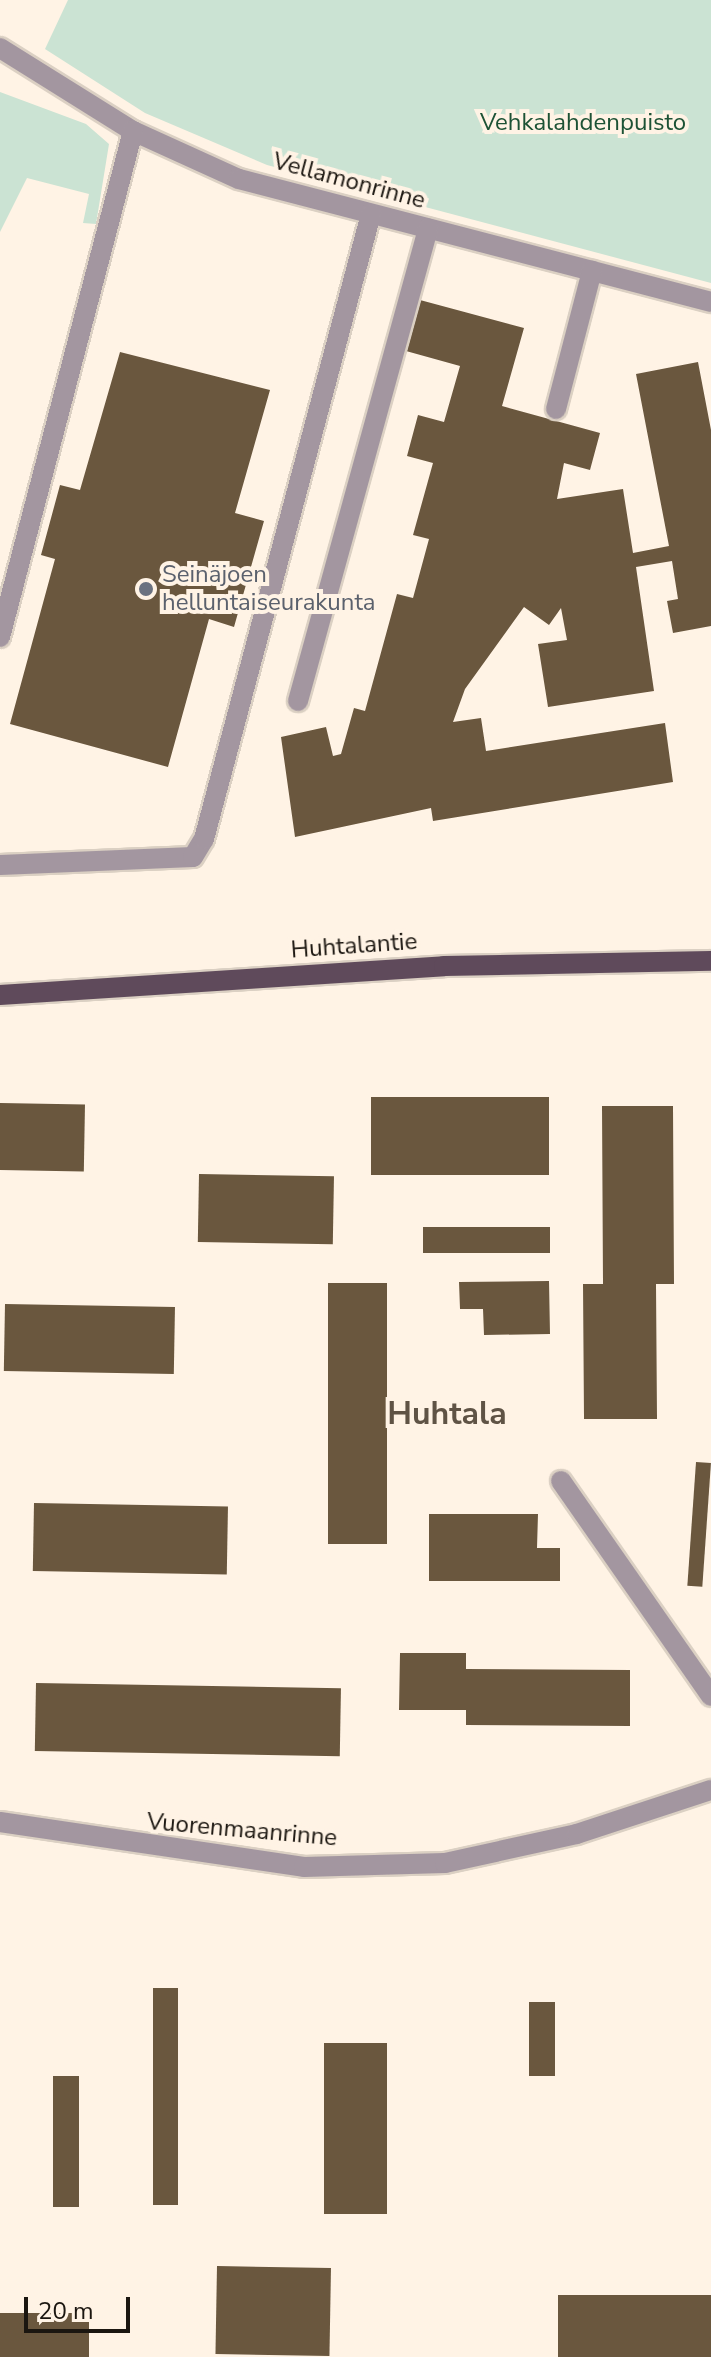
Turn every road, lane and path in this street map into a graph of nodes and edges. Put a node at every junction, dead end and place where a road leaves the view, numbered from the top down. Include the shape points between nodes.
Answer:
1 (0, 48) edge
2 (133, 131) junction
3 (371, 214) junction
4 (428, 229) junction
5 (592, 271) junction
6 (711, 302) edge
7 (556, 409) dead end
8 (0, 637) edge
9 (298, 701) dead end
10 (0, 865) edge
11 (711, 961) edge
12 (0, 995) edge
13 (561, 1481) dead end
14 (711, 1696) edge
15 (711, 1790) edge
16 (0, 1822) edge

1 - 2 street, Vellamonrinne
2 - 3 street, Vellamonrinne via 239,179
2 - 8 street
3 - 4 street, Vellamonrinne
3 - 10 street via 204,839 193,857
4 - 5 street, Vellamonrinne
4 - 9 street
5 - 6 street, Vellamonrinne
5 - 7 street
11 - 12 main road, Huhtalantie via 444,966
13 - 14 street
15 - 16 street, Vuorenmaanrinne via 577,1834 445,1863 304,1867

